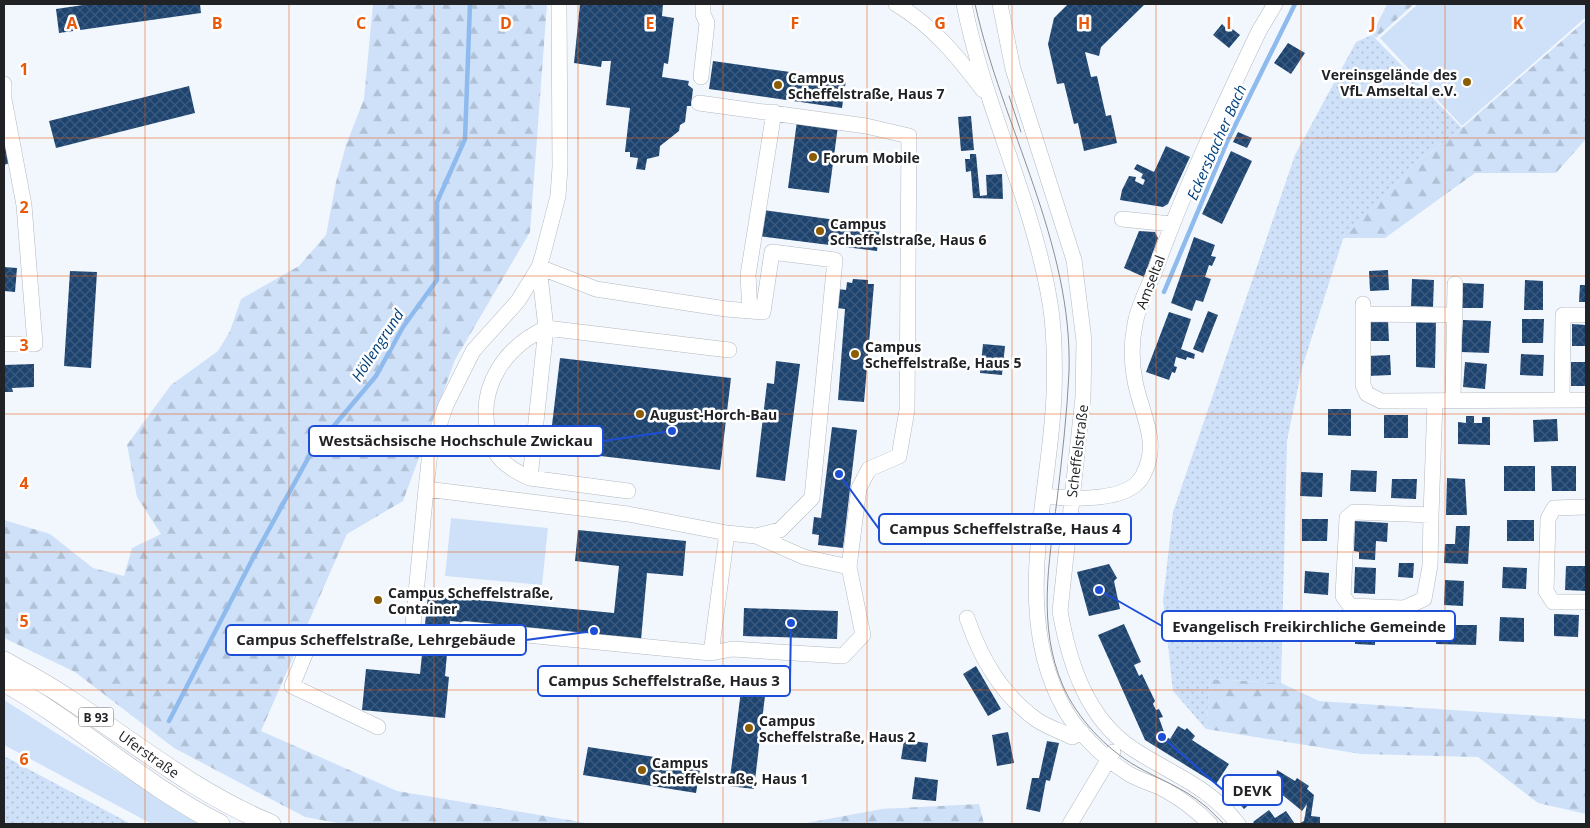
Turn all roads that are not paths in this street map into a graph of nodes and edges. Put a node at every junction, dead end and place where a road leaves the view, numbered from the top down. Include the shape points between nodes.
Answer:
1 (558, 4) edge
2 (704, 4) edge
3 (896, 4) edge
4 (964, 4) edge
5 (1000, 4) edge
6 (1275, 4) edge
7 (701, 77) dead end
8 (4, 84) edge
9 (990, 100) junction
10 (699, 103) dead end
11 (774, 112) junction
12 (1122, 219) dead end
13 (1171, 224) junction
14 (539, 267) junction
15 (1455, 284) dead end
16 (750, 311) junction
17 (1455, 315) junction
18 (1586, 315) edge
19 (546, 328) junction
20 (4, 344) edge
21 (729, 350) dead end
22 (1453, 400) junction
23 (1562, 400) junction
24 (1586, 400) edge
25 (1435, 402) junction
26 (530, 478) junction
27 (426, 489) junction
28 (628, 491) dead end
29 (1045, 496) junction
30 (1071, 499) junction
31 (1586, 507) edge
32 (1432, 516) junction
33 (727, 533) junction
34 (756, 536) junction
35 (849, 567) junction
36 (1586, 602) edge
37 (967, 618) dead end
38 (465, 629) dead end
39 (712, 653) junction
40 (4, 661) edge
41 (4, 682) edge
42 (378, 727) dead end
43 (1082, 732) junction
44 (1119, 739) junction
45 (1108, 759) junction
46 (220, 824) edge
47 (272, 824) edge
48 (1070, 824) edge
49 (1210, 824) edge
50 (1238, 824) edge

1 - 14 street via 558,187
2 - 7 street via 703,14 707,23
3 - 9 street, Scheffelstraße via 912,13 953,50
4 - 9 street, Scheffelstraße
5 - 30 street, Scheffelstraße via 1013,70 1074,260 1084,341 1083,397
6 - 13 street, Amseltal via 1258,31
8 - 20 street via 24,205 35,344
9 - 29 street, Scheffelstraße via 1016,175 1050,304 1054,396
10 - 11 street
11 - 16 street via 748,275
11 - 35 street via 909,136 907,410 899,456 869,469 858,488
12 - 13 street
13 - 30 street, Amseltal via 1135,322 1130,353 1152,454 1143,477 1132,487 1118,494
14 - 16 street via 596,288
14 - 19 street
14 - 27 street via 518,300 473,351 446,405 430,452
15 - 17 street
16 - 34 street via 763,312 772,252 835,260 812,498 780,530
17 - 22 street
17 - 25 street via 1363,309 1363,385 1367,394 1381,401
18 - 23 street via 1563,315
19 - 21 street
19 - 26 street
19 - 26 street via 532,334 505,359 490,381 485,409 488,436 494,450 508,467
22 - 23 street
22 - 25 street
23 - 24 street
25 - 32 street
26 - 28 street
27 - 33 street via 628,514
27 - 42 street via 411,646 310,642 292,686
29 - 30 street, Amseltal
29 - 43 street, Scheffelstraße via 1037,559 1036,613 1042,650 1054,688 1065,711
30 - 44 street, Scheffelstraße via 1060,611 1066,644 1092,708
31 - 36 street via 1554,508 1548,519 1546,591 1553,602
32 - 32 street via 1354,512 1347,518 1344,596 1350,606 1404,608 1424,599 1430,566
33 - 34 street
33 - 39 street
34 - 35 street via 804,556
35 - 39 street via 863,635 843,656 732,649
37 - 43 street via 978,651 1006,692 1038,720 1072,737
38 - 39 street
40 - 47 main road, Uferstraße / B 93 via 65,696 184,779 242,812
41 - 46 main road, Uferstraße / B 93 via 64,718 164,791
43 - 45 street, Scheffelstraße
44 - 45 street
44 - 50 street, Scheffelstraße via 1210,795
45 - 48 street
45 - 49 street, Scheffelstraße via 1130,774 1167,791 1196,810

